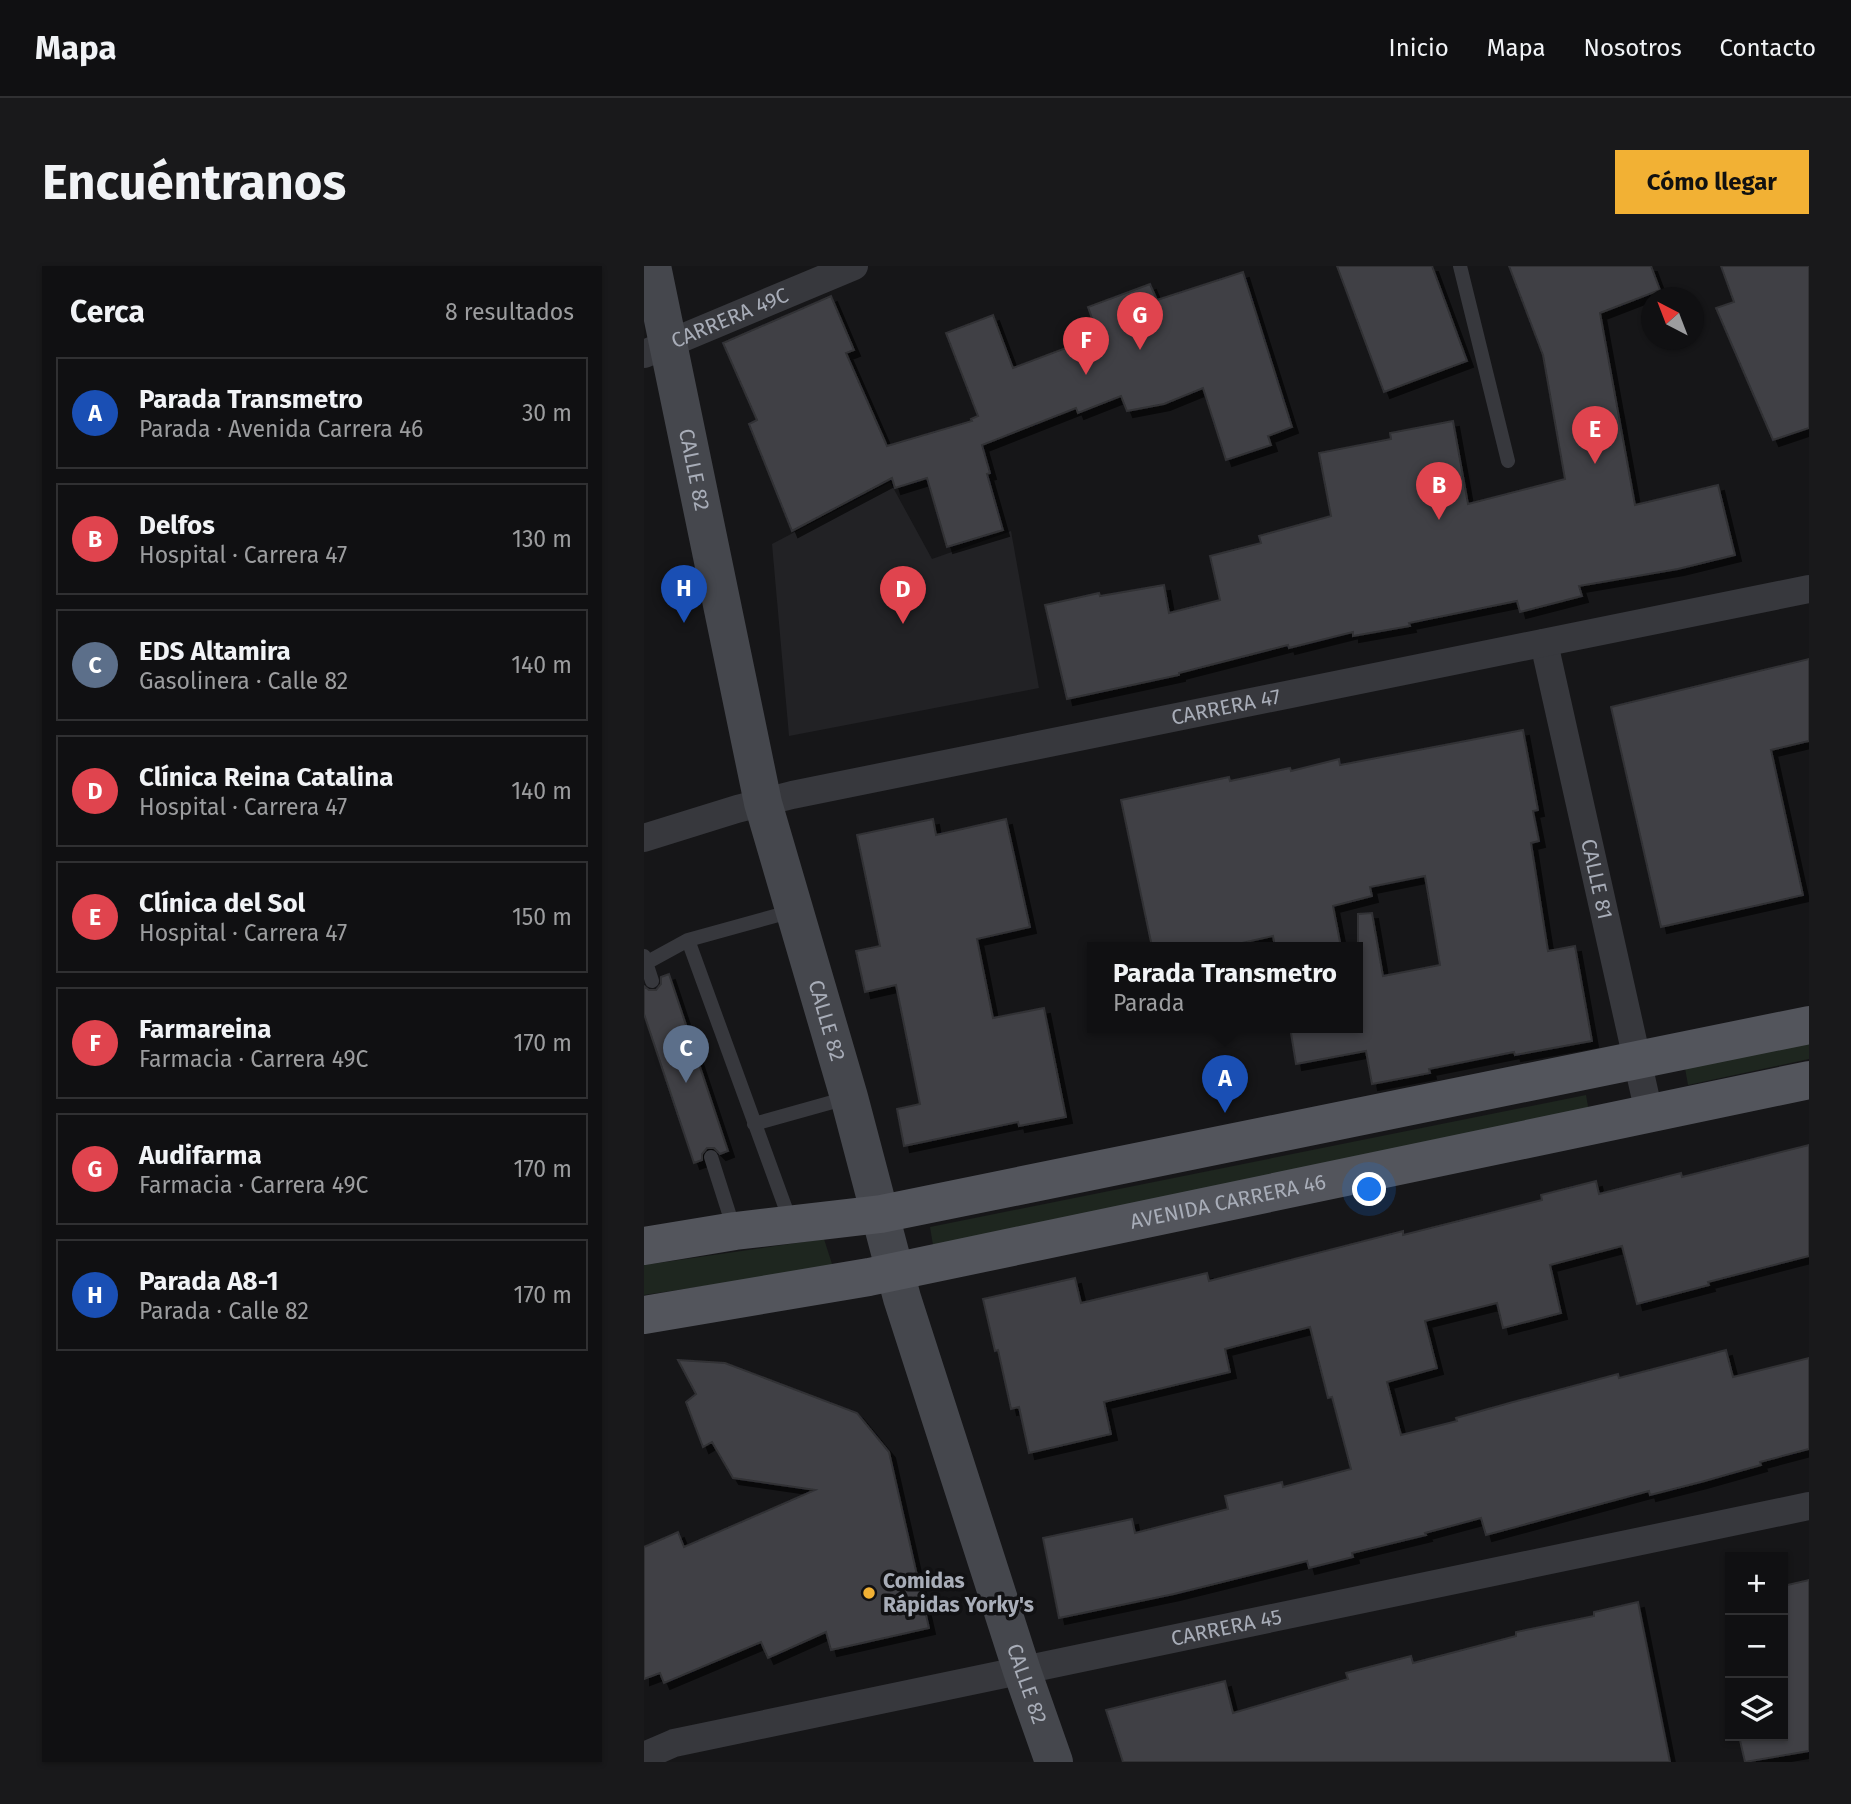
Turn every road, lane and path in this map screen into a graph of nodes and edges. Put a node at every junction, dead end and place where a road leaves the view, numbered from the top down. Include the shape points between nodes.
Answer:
1 (652, 266) edge
2 (854, 266) edge
3 (1460, 266) edge
4 (655, 349) edge
5 (1508, 461) dead end
6 (1809, 589) edge
7 (1544, 643) junction
8 (763, 803) junction
9 (644, 838) edge
10 (794, 911) junction
11 (688, 940) junction
12 (645, 959) edge
13 (652, 981) dead end
14 (1809, 1025) edge
15 (1637, 1060) junction
16 (1809, 1080) edge
17 (849, 1097) junction
18 (1648, 1113) junction
19 (754, 1124) junction
20 (710, 1157) dead end
21 (881, 1214) junction
22 (792, 1225) junction
23 (735, 1231) junction
24 (644, 1246) edge
25 (895, 1272) junction
26 (644, 1315) edge
27 (1809, 1506) edge
28 (1022, 1671) junction
29 (644, 1756) edge
30 (1054, 1762) edge

1 - 4 main road, CALLE 82
2 - 4 street, CARRERA 49C
3 - 5 lane
4 - 8 main road, CALLE 82
6 - 7 street, CARRERA 47
7 - 8 street, CARRERA 47
7 - 15 street, CALLE 81
8 - 9 street, CARRERA 47
8 - 10 main road, CALLE 82
10 - 11 lane
10 - 17 main road, CALLE 82
11 - 12 lane
11 - 19 lane
12 - 13 lane
14 - 15 main road
15 - 18 street, CALLE 81
15 - 21 main road
16 - 18 main road, AVENIDA CARRERA 46
17 - 19 lane
17 - 21 main road, CALLE 82
18 - 25 main road, AVENIDA CARRERA 46
19 - 22 lane
20 - 23 lane
21 - 22 main road
21 - 25 main road, CALLE 82
22 - 23 main road
23 - 24 main road
25 - 26 main road, AVENIDA CARRERA 46
25 - 28 main road, CALLE 82
27 - 28 street, CARRERA 45
28 - 29 street, CARRERA 45 via 674,1743
28 - 30 main road, CALLE 82

